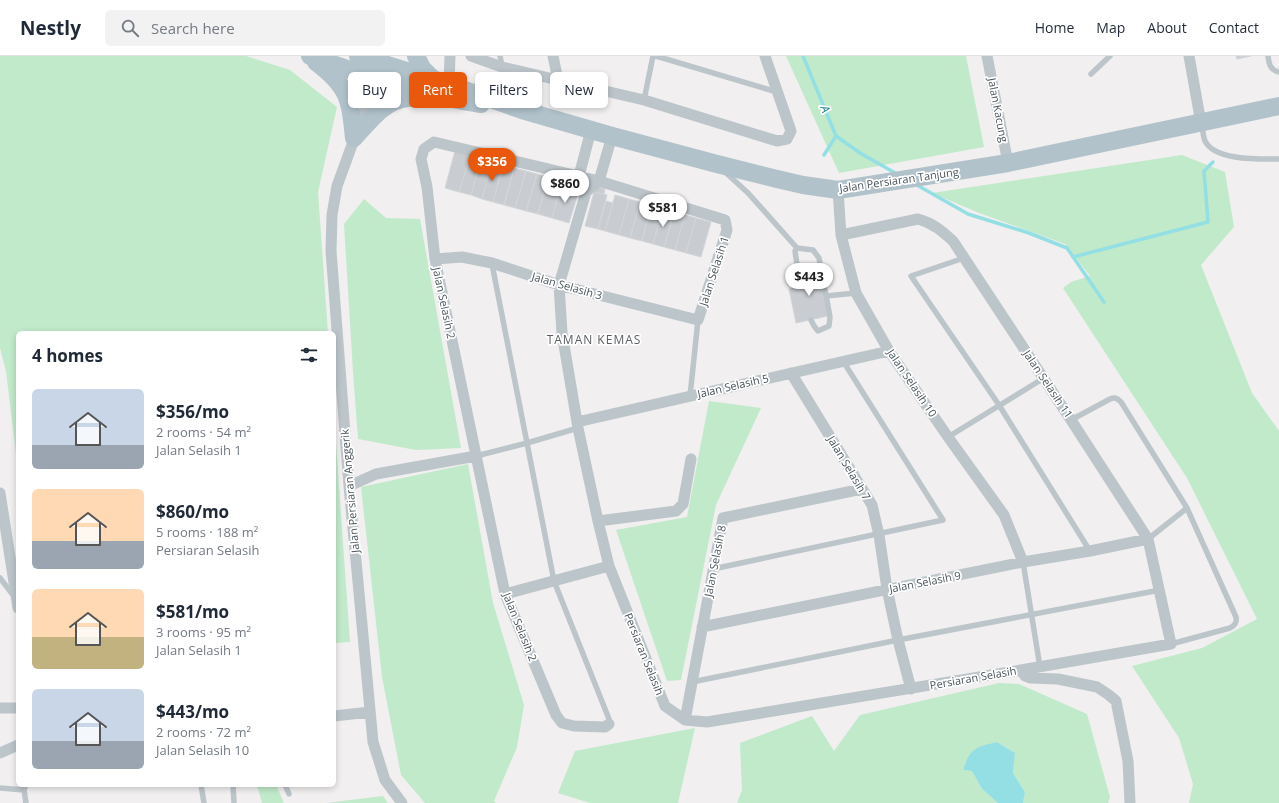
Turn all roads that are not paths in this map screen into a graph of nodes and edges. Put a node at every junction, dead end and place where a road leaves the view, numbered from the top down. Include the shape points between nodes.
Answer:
1 (309, 56) edge
2 (358, 56) edge
3 (416, 56) edge
4 (450, 56) edge
5 (471, 56) edge
6 (553, 56) edge
7 (653, 56) edge
8 (656, 56) edge
9 (765, 56) edge
10 (987, 56) edge
11 (1110, 56) edge
12 (1190, 56) edge
13 (1268, 56) edge
14 (501, 61) edge
15 (356, 72) edge
16 (427, 72) edge
17 (448, 72) edge
18 (556, 72) edge
19 (1279, 72) edge
20 (1091, 74) dead end
21 (409, 75) edge
22 (550, 77) edge
23 (608, 92) edge
24 (779, 92) junction
25 (467, 94) edge
26 (409, 97) edge
27 (644, 100) junction
28 (1279, 106) edge
29 (365, 108) edge
30 (1201, 123) junction
31 (591, 130) junction
32 (612, 136) junction
33 (354, 138) junction
34 (424, 149) joint
35 (1279, 159) edge
36 (1008, 163) junction
37 (717, 164) junction
38 (579, 176) junction
39 (599, 181) junction
40 (838, 190) junction
41 (586, 192) junction
42 (842, 235) junction
43 (797, 248) junction
44 (964, 258) junction
45 (435, 259) junction
46 (492, 263) junction
47 (560, 285) junction
48 (800, 285) dead end
49 (856, 293) junction
50 (826, 296) junction
51 (698, 320) junction
52 (811, 320) dead end
53 (889, 351) junction
54 (843, 361) junction
55 (791, 373) junction
56 (1044, 378) junction
57 (690, 396) junction
58 (999, 405) junction
59 (1071, 420) junction
60 (577, 425) junction
61 (948, 437) junction
62 (527, 443) junction
63 (476, 456) junction
64 (691, 459) dead end
65 (349, 486) junction
66 (862, 489) junction
67 (0, 493) edge
68 (1187, 508) junction
69 (598, 521) junction
70 (879, 535) junction
71 (1148, 539) junction
72 (1090, 550) junction
73 (1023, 562) junction
74 (609, 566) junction
75 (714, 569) junction
76 (0, 578) edge
77 (554, 581) junction
78 (887, 589) junction
79 (1160, 590) junction
80 (16, 592) edge
81 (505, 594) junction
82 (16, 601) edge
83 (1031, 615) junction
84 (702, 627) junction
85 (898, 640) junction
86 (1171, 644) junction
87 (1040, 667) junction
88 (1021, 670) junction
89 (692, 682) junction
90 (911, 689) junction
91 (0, 708) edge
92 (16, 708) edge
93 (370, 712) junction
94 (336, 716) edge
95 (685, 720) junction
96 (609, 724) joint
97 (16, 746) edge
98 (0, 753) edge
99 (201, 787) edge
100 (233, 787) edge
101 (286, 787) edge
102 (0, 788) edge
103 (25, 788) edge
104 (289, 794) dead end
105 (26, 803) edge
106 (204, 803) edge
107 (234, 803) edge
108 (402, 803) edge
109 (1130, 803) edge

1 - 15 main road, Jalan Persiaran Tanjung
1 - 33 main road via 330,73 343,88 349,101
2 - 21 main road, Jalan Persiaran Tanjung
3 - 16 main road
4 - 17 street
5 - 14 street
6 - 18 street
7 - 27 lane
8 - 24 lane
9 - 24 street
10 - 36 street, Jalan Kacung
11 - 20 lane
12 - 30 street
13 - 19 lane via 1270,66
14 - 22 street
23 - 27 street
24 - 27 street via 791,131 787,139 778,140
25 - 31 main road, Jalan Persiaran Tanjung
26 - 33 main road via 379,111
28 - 30 main road, Jalan Persiaran Tanjung
29 - 33 street, Jalan Persiaran Anggerik
30 - 35 lane via 1205,141 1214,150 1242,159
30 - 36 main road, Jalan Persiaran Tanjung
31 - 32 main road, Jalan Persiaran Tanjung
31 - 38 street
32 - 37 main road, Jalan Persiaran Tanjung
32 - 39 street
33 - 65 street, Jalan Persiaran Anggerik via 337,186 331,230
34 - 38 street, Jalan Selasih 1 via 434,142
34 - 45 street, Jalan Selasih 2 via 421,159
36 - 40 main road, Jalan Persiaran Tanjung
37 - 40 main road, Jalan Persiaran Tanjung via 803,185
37 - 43 lane via 748,193
38 - 39 street, Jalan Selasih 1
38 - 41 street
39 - 41 street
39 - 51 street, Jalan Selasih 1 via 725,220 727,230
40 - 42 street, Jalan Selasih 10
41 - 47 street, Persiaran Selasih
42 - 44 street, Jalan Selasih 11 via 918,219 938,227 953,241
42 - 49 street, Jalan Selasih 10
43 - 48 lane via 795,251
43 - 50 lane via 813,250 819,258
44 - 56 street, Jalan Selasih 11
44 - 58 lane via 911,276
45 - 46 street, Jalan Selasih 3 via 462,257
45 - 63 street, Jalan Selasih 2
46 - 47 street, Jalan Selasih 3
46 - 62 lane
47 - 51 street, Jalan Selasih 3
47 - 60 street, Persiaran Selasih via 562,333
49 - 50 lane
49 - 53 street, Jalan Selasih 10
50 - 52 lane via 829,326 818,331
51 - 57 lane, Jalan Selasih 1
53 - 54 street, Jalan Selasih 5
53 - 61 street, Jalan Selasih 10
54 - 55 street, Jalan Selasih 5
54 - 70 lane via 943,520
55 - 57 street, Jalan Selasih 5
55 - 66 street, Jalan Selasih 7
56 - 58 lane
56 - 59 street, Jalan Selasih 11
57 - 60 street, Jalan Selasih 5
58 - 61 lane
58 - 72 lane
59 - 68 lane via 1110,399 1118,399
59 - 71 street, Jalan Selasih 11
60 - 62 lane
60 - 69 street, Persiaran Selasih
61 - 73 street, Jalan Selasih 10 via 1004,515
62 - 63 lane
62 - 77 lane
63 - 65 street via 376,474
63 - 81 street, Jalan Selasih 2
64 - 69 street via 683,504 676,511
65 - 93 street, Jalan Persiaran Anggerik
66 - 70 street, Jalan Selasih 7 via 872,505
66 - 75 street, Jalan Selasih 8 via 723,518
67 - 80 street
68 - 71 lane
68 - 86 lane via 1237,622 1230,628
69 - 74 street, Persiaran Selasih
70 - 75 lane
70 - 78 street, Jalan Selasih 7
71 - 72 street, Jalan Selasih 9
71 - 79 street, Jalan Selasih 11
72 - 73 street, Jalan Selasih 9
73 - 78 street, Jalan Selasih 9
73 - 83 lane
74 - 77 street
74 - 95 street, Persiaran Selasih via 665,706
75 - 84 street, Jalan Selasih 8
76 - 82 lane
77 - 81 street
77 - 96 lane
78 - 84 street, Jalan Selasih 9
78 - 85 street, Jalan Selasih 7
79 - 83 lane
79 - 86 street, Jalan Selasih 11
81 - 96 street, Jalan Selasih 2 via 556,715 562,723 605,727
83 - 85 lane
83 - 87 lane
84 - 89 street, Jalan Selasih 8
85 - 89 lane
85 - 90 street, Jalan Selasih 7
86 - 87 street, Persiaran Selasih
87 - 88 street, Persiaran Selasih
88 - 90 street, Persiaran Selasih
88 - 109 street via 1030,678 1058,679 1097,687 1116,701 1128,761
89 - 95 street, Jalan Selasih 8
90 - 95 street, Persiaran Selasih via 707,722
91 - 92 street
93 - 94 street
93 - 108 street, Jalan Persiaran Anggerik via 373,742 385,780
97 - 98 street
99 - 106 lane
100 - 107 lane
101 - 104 lane
102 - 103 lane
103 - 105 lane

